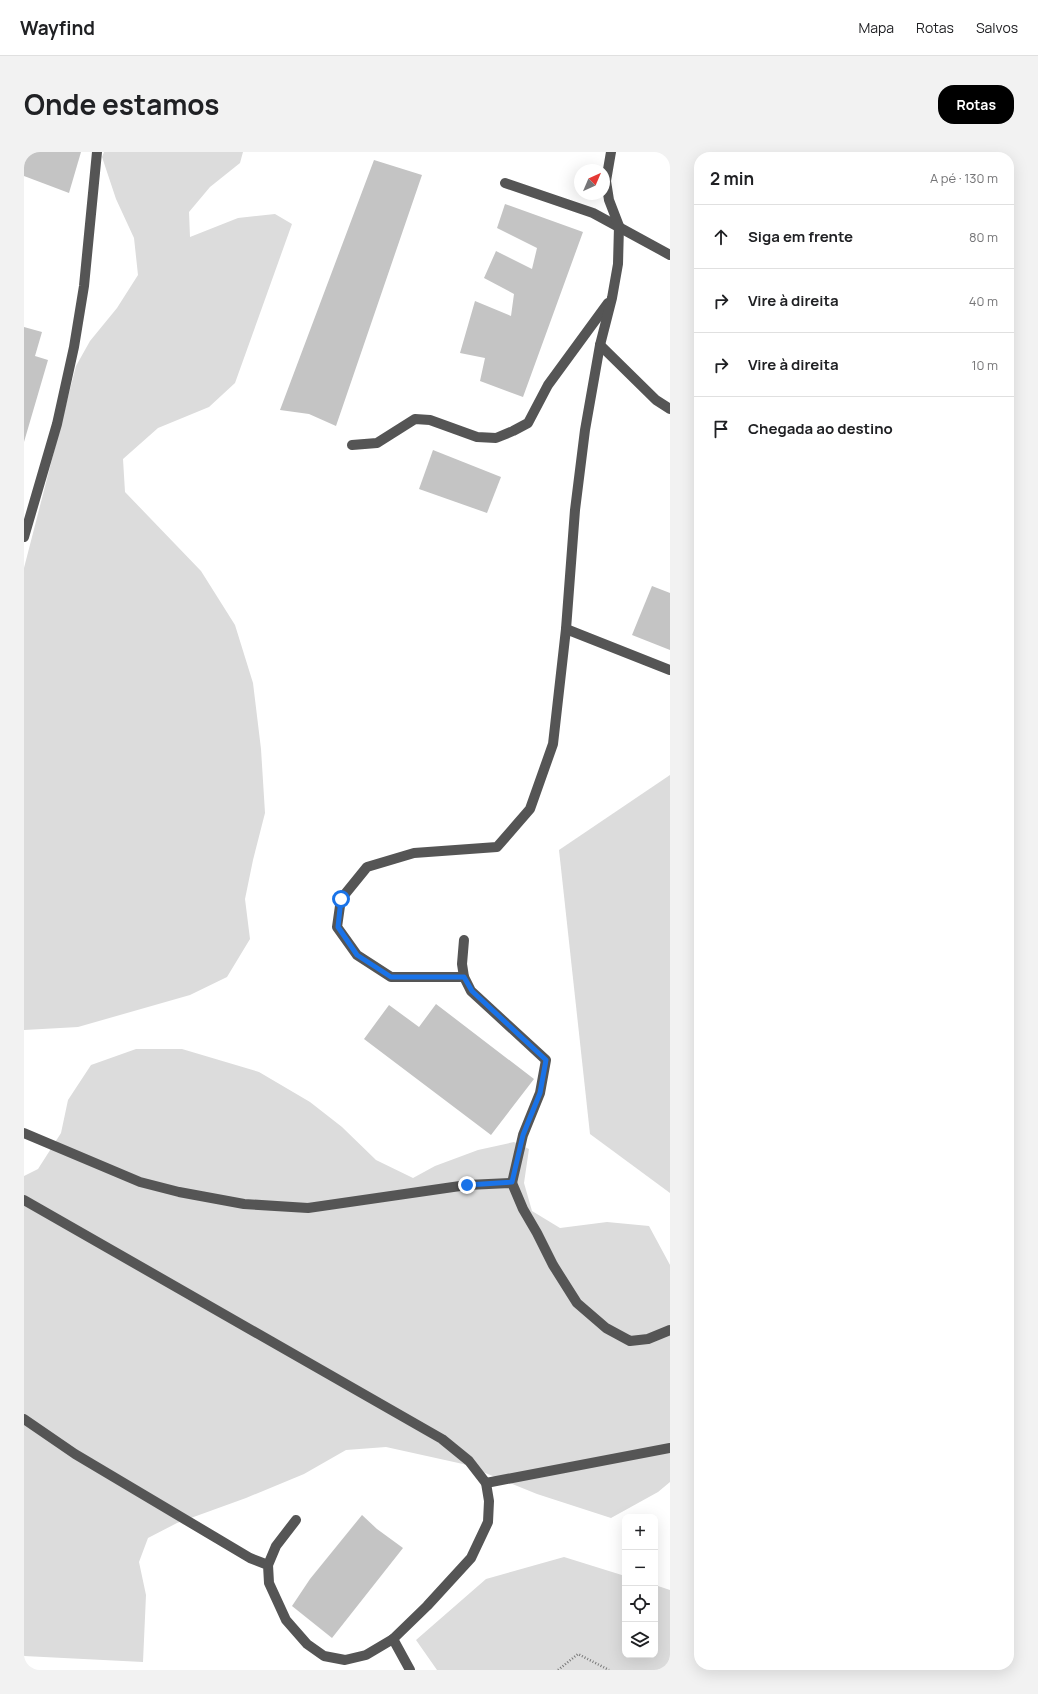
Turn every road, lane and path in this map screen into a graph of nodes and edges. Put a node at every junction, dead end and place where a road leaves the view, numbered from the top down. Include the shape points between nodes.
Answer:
1 (97, 152) edge
2 (611, 152) edge
3 (505, 183) dead end
4 (619, 226) junction
5 (670, 255) edge
6 (612, 298) junction
7 (600, 345) junction
8 (670, 410) edge
9 (352, 445) dead end
10 (24, 537) edge
11 (566, 629) junction
12 (670, 670) edge
13 (464, 940) dead end
14 (464, 977) junction
15 (24, 1133) edge
16 (512, 1182) junction
17 (24, 1200) edge
18 (670, 1330) edge
19 (24, 1419) edge
20 (670, 1448) edge
21 (486, 1483) junction
22 (296, 1520) dead end
23 (268, 1565) junction
24 (393, 1640) junction
25 (410, 1670) edge
26 (558, 1670) edge
27 (609, 1670) edge

1 - 10 street via 84,286 74,348 57,424
2 - 4 street via 606,181 609,200
3 - 4 street via 594,213
4 - 5 street
4 - 6 street via 618,264
6 - 7 street
6 - 9 street via 548,385 528,423 523,426 496,438 476,437 430,420 415,419 376,443
7 - 8 street via 656,400
7 - 11 street via 585,430 575,510
11 - 12 street
11 - 14 street via 552,744 530,809 497,847 414,853 367,867 341,899 338,927 357,955 364,960 391,977
13 - 14 street
14 - 16 street via 472,991 546,1060 540,1093 523,1135
15 - 16 street via 140,1182 244,1204 308,1208 467,1185
16 - 18 street via 523,1209 553,1265 577,1303 606,1328 630,1341 648,1339
17 - 21 street via 442,1439 469,1461
19 - 23 street via 75,1454 250,1558
20 - 21 street
21 - 24 street via 489,1500 488,1522 471,1558
22 - 23 street via 276,1546
23 - 24 street via 269,1583 286,1620 307,1644 324,1656 345,1660 366,1655
24 - 25 street
26 - 27 path via 578,1654

